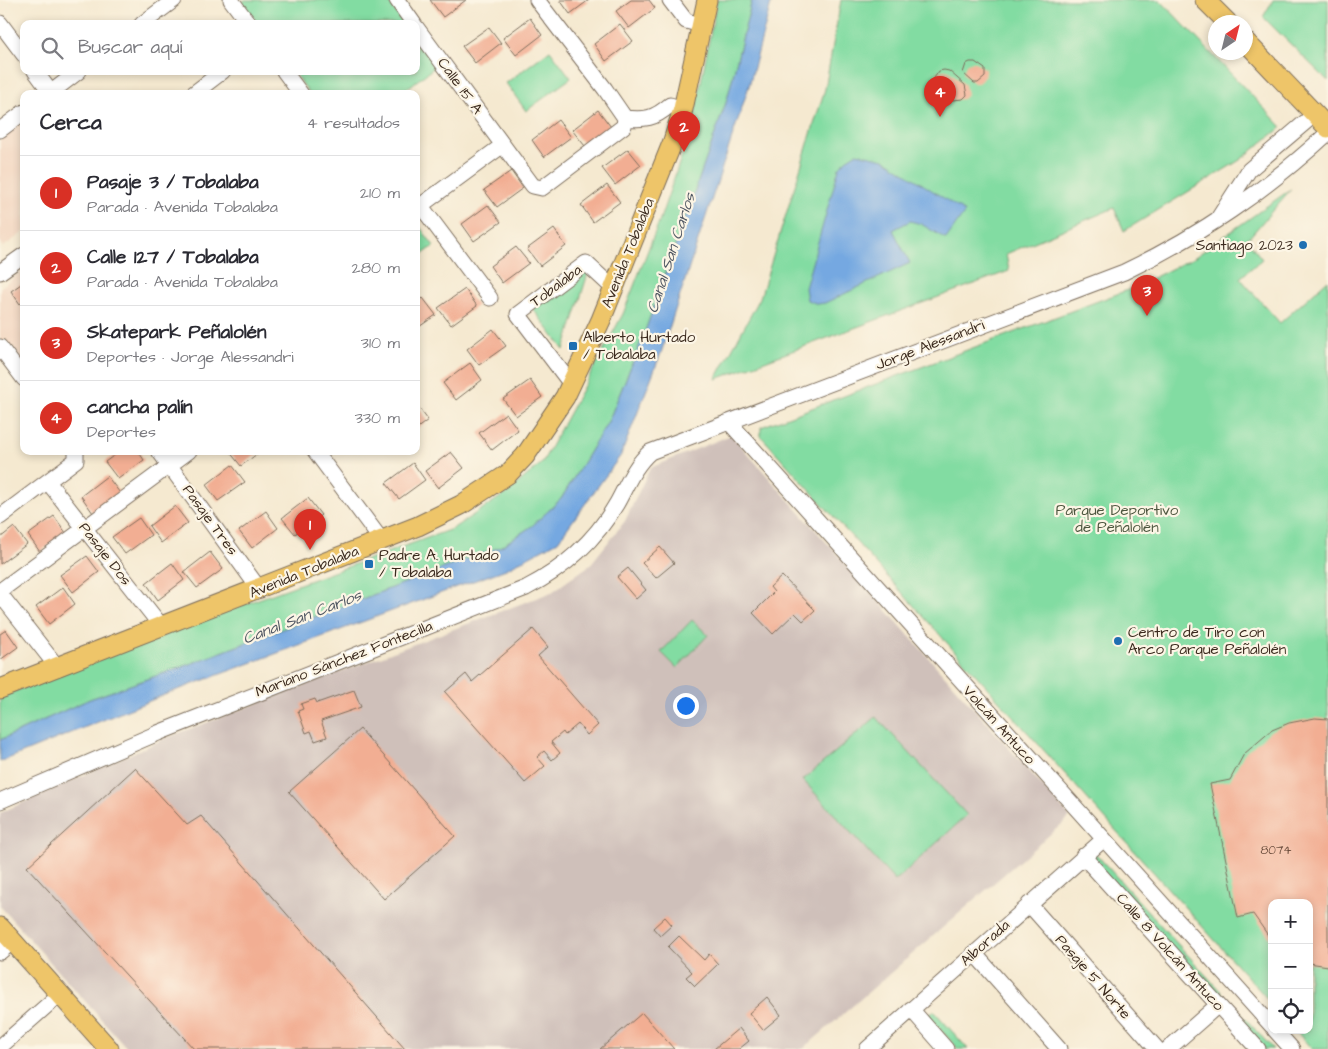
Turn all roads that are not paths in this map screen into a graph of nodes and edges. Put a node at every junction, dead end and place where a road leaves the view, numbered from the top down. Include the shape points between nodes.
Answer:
1 (174, 0) edge
2 (231, 0) edge
3 (397, 0) edge
4 (537, 0) edge
5 (670, 0) edge
6 (707, 0) edge
7 (1206, 0) edge
8 (1220, 15) edge
9 (147, 20) edge
10 (246, 20) edge
11 (411, 20) edge
12 (0, 23) edge
13 (702, 25) junction
14 (420, 32) edge
15 (1253, 49) edge
16 (20, 50) edge
17 (38, 75) edge
18 (74, 75) edge
19 (218, 75) edge
20 (287, 75) edge
21 (49, 90) edge
22 (55, 90) edge
23 (198, 90) edge
24 (298, 90) edge
25 (683, 109) junction
26 (20, 115) edge
27 (1324, 116) edge
28 (625, 118) junction
29 (0, 130) edge
30 (1328, 133) edge
31 (503, 145) junction
32 (420, 206) edge
33 (420, 208) edge
34 (1214, 224) junction
35 (20, 258) edge
36 (0, 272) edge
37 (613, 288) junction
38 (490, 298) dead end
39 (0, 347) edge
40 (20, 374) edge
41 (571, 384) junction
42 (729, 422) junction
43 (76, 455) edge
44 (162, 455) edge
45 (184, 455) edge
46 (319, 455) edge
47 (642, 459) joint
48 (170, 466) junction
49 (48, 482) junction
50 (0, 517) edge
51 (85, 528) junction
52 (382, 541) junction
53 (260, 590) junction
54 (0, 592) edge
55 (162, 627) junction
56 (58, 668) junction
57 (0, 689) edge
58 (0, 801) edge
59 (1104, 839) junction
60 (1083, 856) junction
61 (1029, 904) junction
62 (0, 927) edge
63 (6, 946) edge
64 (974, 953) junction
65 (60, 994) junction
66 (1218, 1005) junction
67 (911, 1010) junction
68 (1268, 1022) edge
69 (1279, 1034) edge
70 (0, 1047) edge
71 (105, 1048) edge
72 (867, 1049) edge
73 (946, 1049) edge
74 (1059, 1049) edge
75 (1156, 1049) edge
76 (1168, 1049) edge
77 (1258, 1049) edge
78 (1292, 1049) edge

1 - 9 street
2 - 10 street
3 - 11 street, Calle 15 A
4 - 28 street
5 - 13 street via 686,21
6 - 13 main road, Avenida Tobalaba
7 - 8 main road
12 - 16 street
13 - 25 main road, Avenida Tobalaba
14 - 31 street, Calle 15 A
15 - 27 main road
17 - 21 street
18 - 22 street
19 - 23 street
20 - 24 street
25 - 28 street via 670,105 658,116 641,120
25 - 37 main road, Avenida Tobalaba
26 - 29 street
27 - 34 street, Jorge Alessandri via 1249,170
28 - 31 street, Calle 15 A via 624,126 542,188 533,186
30 - 34 street, Jorge Alessandri via 1263,189
31 - 32 street
33 - 38 street
34 - 42 street, Jorge Alessandri via 1124,272
35 - 36 street
37 - 41 main road, Avenida Tobalaba
37 - 41 street, Tobalaba via 586,263 518,314
39 - 40 street
41 - 52 main road, Avenida Tobalaba via 525,456 508,474 461,505
42 - 47 street, Jorge Alessandri via 660,447
42 - 59 street, Volcán Antuco
43 - 49 street via 76,460
44 - 48 street, Pasaje Tres
45 - 48 street
46 - 52 street
47 - 58 street, Mariano Sánchez Fontecilla via 593,538 567,562 537,582 158,733
48 - 51 street
48 - 53 street, Pasaje Tres
49 - 50 street
49 - 51 street, Pasaje Dos
51 - 54 street
51 - 55 street, Pasaje Dos
52 - 53 main road, Avenida Tobalaba
53 - 55 main road, Avenida Tobalaba
54 - 56 street
55 - 56 main road, Avenida Tobalaba
56 - 57 main road, Avenida Tobalaba
59 - 60 street, Alborada
59 - 68 street, Volcán Antuco
60 - 61 street, Alborada
60 - 66 street, Calle 8 Volcán Antuco
61 - 64 street, Alborada
61 - 75 street, Pasaje 5 Norte
62 - 63 main road
63 - 65 main road
64 - 67 street, Alborada
64 - 74 street
65 - 70 street
65 - 71 main road
66 - 76 street
66 - 77 street, Calle 8 Volcán Antuco
67 - 72 street, Alborada
67 - 73 street
69 - 78 street

